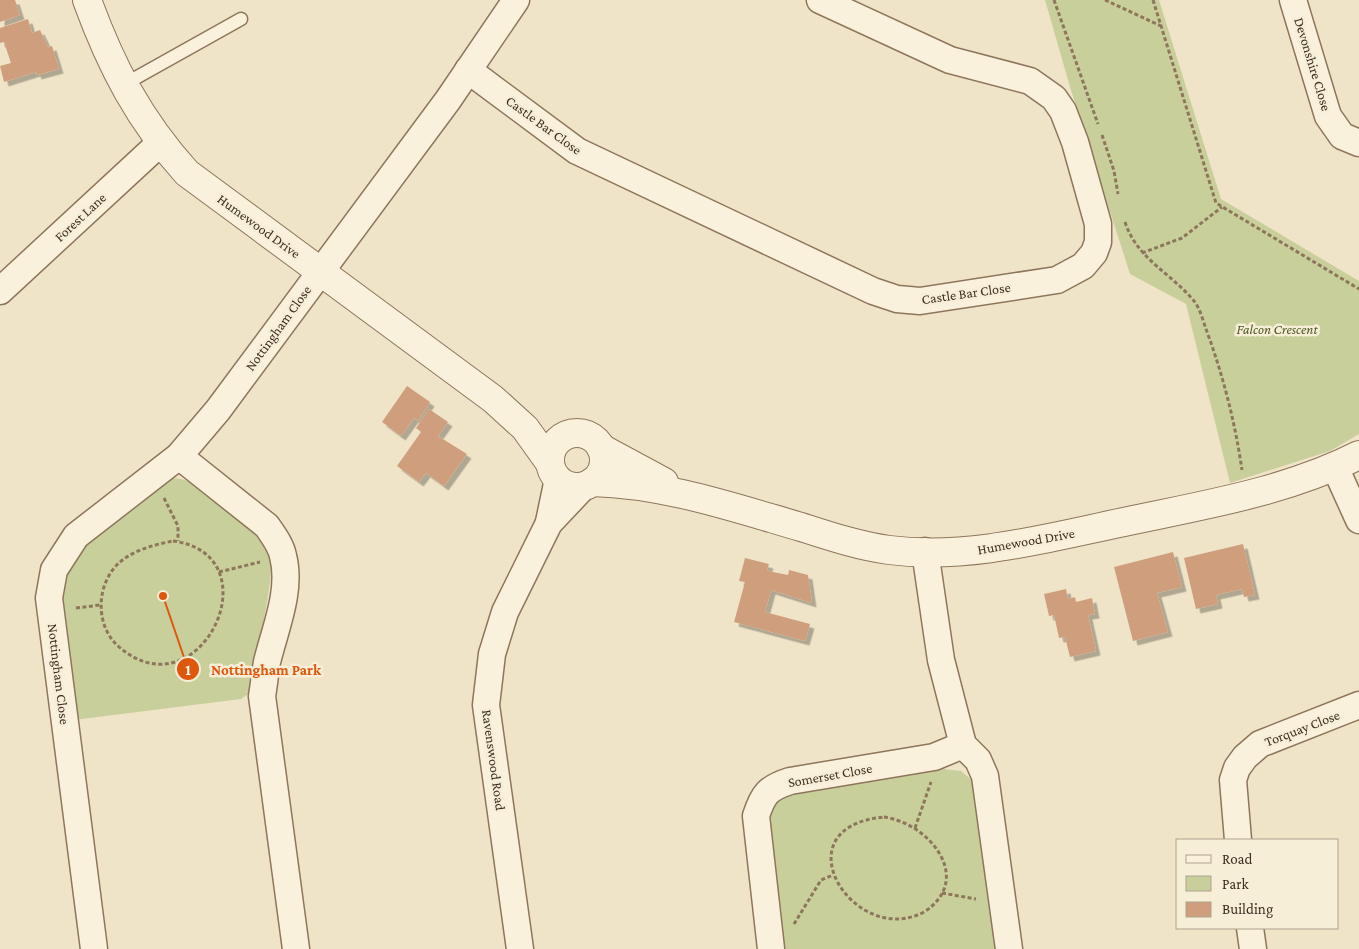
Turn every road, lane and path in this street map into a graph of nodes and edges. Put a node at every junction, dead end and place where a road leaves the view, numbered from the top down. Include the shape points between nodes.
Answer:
1 (87, 0) edge
2 (516, 0) edge
3 (820, 0) edge
4 (1054, 0) edge
5 (1105, 0) edge
6 (1153, 0) edge
7 (1293, 0) edge
8 (241, 19) dead end
9 (1161, 26) junction
10 (468, 70) junction
11 (123, 85) junction
12 (160, 143) junction
13 (1359, 143) edge
14 (1118, 198) dead end
15 (1222, 207) junction
16 (1123, 215) dead end
17 (1142, 253) junction
18 (320, 271) junction
19 (1359, 289) edge
20 (0, 291) edge
21 (492, 399) junction
22 (570, 434) junction
23 (601, 448) junction
24 (179, 456) junction
25 (1347, 461) edge
26 (554, 471) junction
27 (147, 479) junction
28 (588, 484) junction
29 (691, 494) junction
30 (1245, 496) junction
31 (1359, 520) edge
32 (549, 523) junction
33 (178, 541) junction
34 (925, 551) junction
35 (284, 556) junction
36 (219, 572) junction
37 (1359, 705) edge
38 (963, 745) junction
39 (934, 756) junction
40 (915, 828) junction
41 (1238, 839) edge
42 (833, 875) junction
43 (942, 893) junction
44 (1002, 900) junction
45 (1250, 929) edge
46 (770, 944) edge
47 (94, 949) edge
48 (296, 949) edge
49 (520, 949) edge
50 (1009, 949) edge
51 (1253, 949) edge

1 - 11 street, Humewood Drive
2 - 10 street
3 - 10 street, Castle Bar Close via 950,60 1030,81 1054,98 1063,111 1075,142 1098,224 1098,242 1083,266 1056,280 920,301 897,299 873,291 577,150
4 - 14 path via 1114,171
5 - 9 path
6 - 9 path
7 - 13 street, Devonshire Close via 1328,116 1342,136
8 - 11 lane
9 - 15 path via 1216,203
10 - 18 street
11 - 12 street, Humewood Drive
12 - 18 street, Humewood Drive via 187,173
12 - 20 street, Forest Lane
15 - 17 path via 1182,238
15 - 19 path
16 - 17 path via 1128,232
17 - 30 path via 1195,302 1201,314 1229,404
18 - 21 street, Humewood Drive
18 - 24 street, Nottingham Close via 218,410
21 - 22 street, Humewood Drive
21 - 26 street, Humewood Drive via 525,428
22 - 23 street via 588,435
22 - 26 street via 555,445
23 - 28 street via 603,467
23 - 29 street, Humewood Drive
24 - 27 street, Nottingham Close
24 - 35 street via 267,526
25 - 30 street, Humewood Drive via 1308,478
25 - 31 street
26 - 28 street via 566,485
26 - 32 street, Ravenswood Road
27 - 33 path via 173,512 178,526
27 - 47 street, Nottingham Close via 76,536 54,570 49,598
28 - 29 street, Humewood Drive via 634,485
28 - 32 street, Ravenswood Road
29 - 34 street, Humewood Drive via 852,542 889,550
30 - 34 street, Humewood Drive via 1005,547
32 - 49 street, Ravenswood Road via 505,612 492,654 486,705
33 - 36 path via 201,551
33 - 36 path via 136,552 116,566 110,575 102,594 101,612 112,640 121,648 150,663 170,662 188,656 205,644 221,612
34 - 38 street via 941,660
35 - 36 path
35 - 48 street via 286,576 262,696
37 - 41 street, Torquay Close via 1260,744 1245,758 1237,768 1234,780
38 - 39 street, Somerset Close
38 - 44 street via 978,760 985,776
39 - 40 path via 932,776
39 - 46 street, Somerset Close via 772,786 756,816
40 - 42 path via 906,822 884,817 855,823 837,839 832,854
40 - 43 path via 937,847 944,858 946,873
42 - 43 path via 839,892 852,908 888,922 924,913 936,904
42 - 46 path via 821,880 798,918
43 - 44 path
44 - 50 street
45 - 51 street

